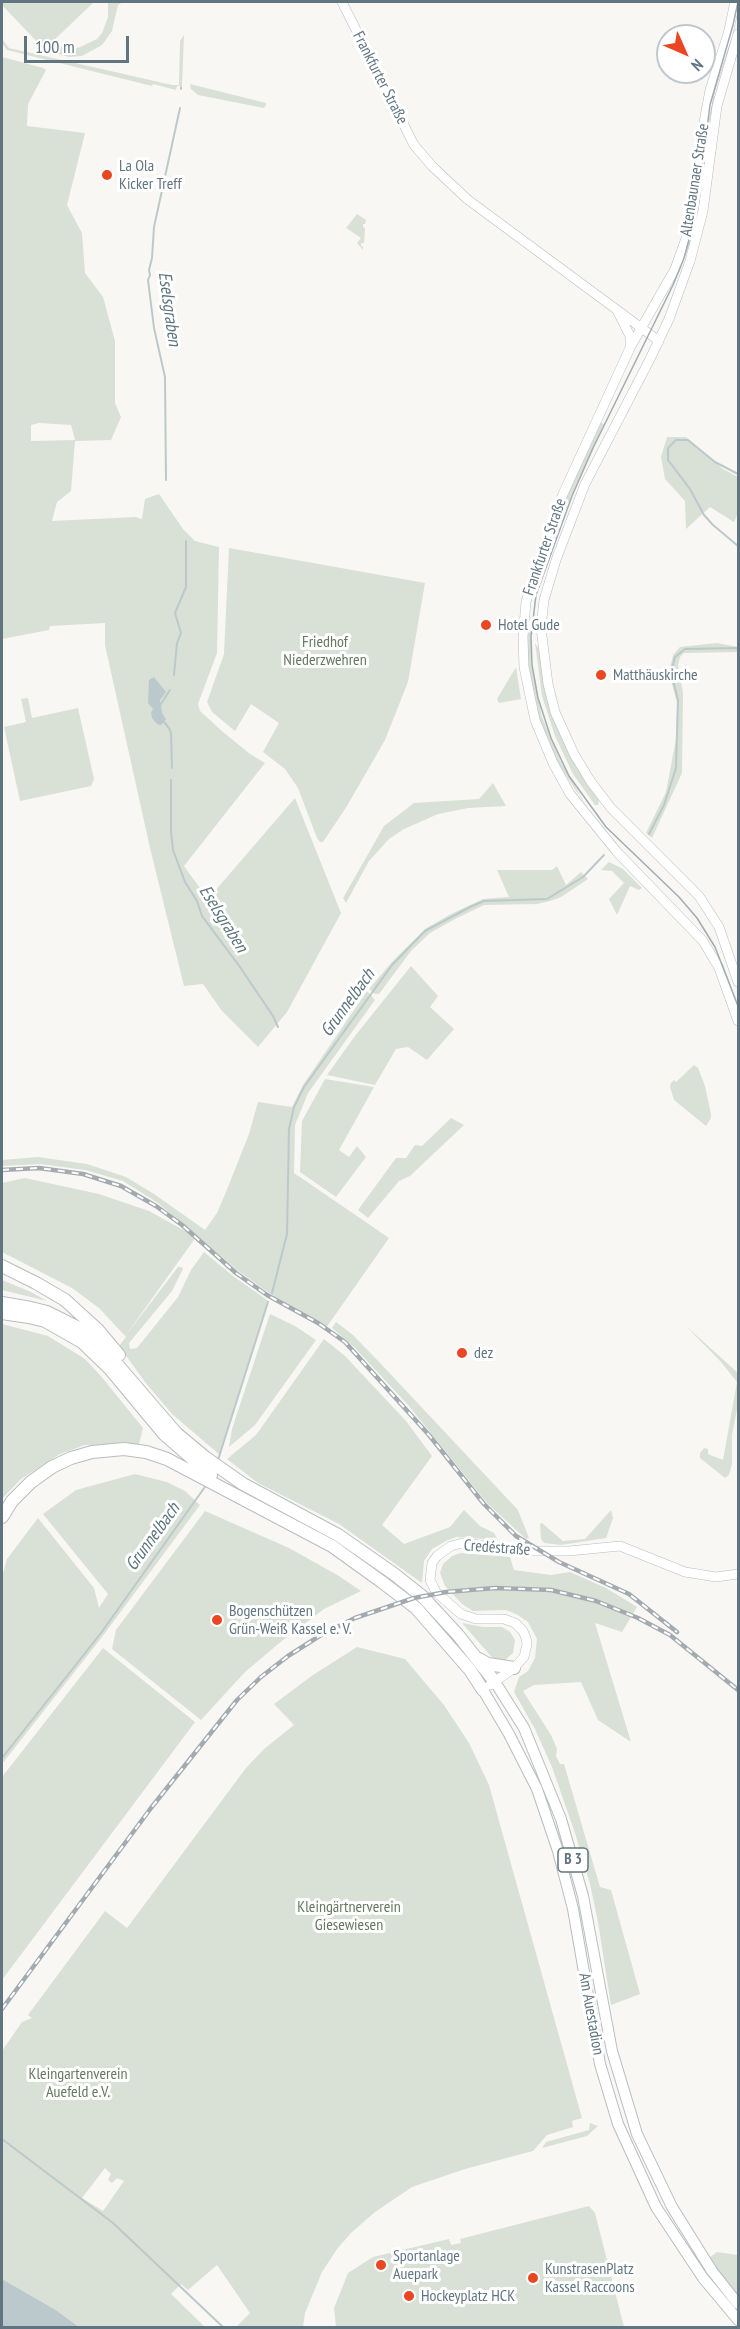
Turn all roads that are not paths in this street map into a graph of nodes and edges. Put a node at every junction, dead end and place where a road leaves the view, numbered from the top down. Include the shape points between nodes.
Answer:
1 (342, 2) edge
2 (735, 2) edge
3 (738, 34) edge
4 (616, 310) junction
5 (642, 328) junction
6 (659, 341) junction
7 (630, 348) junction
8 (526, 602) junction
9 (542, 607) junction
10 (738, 982) edge
11 (738, 1021) edge
12 (2, 1266) edge
13 (2, 1303) edge
14 (2, 1313) edge
15 (146, 1396) junction
16 (200, 1466) junction
17 (225, 1483) junction
18 (2, 1517) edge
19 (738, 1574) edge
20 (478, 1659) junction
21 (514, 1668) junction
22 (495, 1682) junction
23 (483, 1690) junction
24 (738, 2304) edge
25 (738, 2320) edge

1 - 4 main road, Frankfurter Straße via 421,154 467,199
2 - 5 main road, Altenbaunaer Straße via 710,90 689,230 675,269
3 - 6 main road, Altenbaunaer Straße via 717,106 698,237
4 - 5 main road, Frankfurter Straße
4 - 7 main road, Frankfurter Straße via 630,336
5 - 6 main road, Frankfurter Straße
5 - 7 main road, Altenbaunaer Straße
6 - 9 main road, Frankfurter Straße via 585,484
7 - 8 main road, Frankfurter Straße via 563,494
8 - 9 main road
8 - 11 main road, Frankfurter Straße via 523,654 530,701 557,771 591,823 708,949
9 - 10 main road, Frankfurter Straße via 548,684 555,712 574,754 611,808 699,896 719,927
12 - 15 highway via 77,1310 107,1340
13 - 15 highway via 31,1308 75,1326 104,1350
14 - 16 highway via 45,1321 82,1342 164,1434
15 - 16 highway
16 - 17 highway
16 - 17 highway
16 - 18 highway via 146,1452 92,1452 44,1472 21,1491
17 - 20 highway via 338,1535 423,1597
17 - 23 highway via 262,1509 332,1546 416,1608
19 - 21 main road, Credéstraße via 716,1577 686,1572 620,1546 569,1551 462,1543 451,1546 432,1563 433,1587 450,1607 468,1618 515,1623 527,1644 524,1657
20 - 21 highway
20 - 22 highway
21 - 22 main road, Credéstraße
22 - 23 main road, Credéstraße
22 - 24 main road, Am Auestadion / B 3 via 524,1728 561,1819 583,1896 612,2051 637,2134 672,2207
23 - 25 main road, Am Auestadion / B 3 via 537,1789 558,1851 573,1909 606,2091 618,2124 656,2207 703,2278

